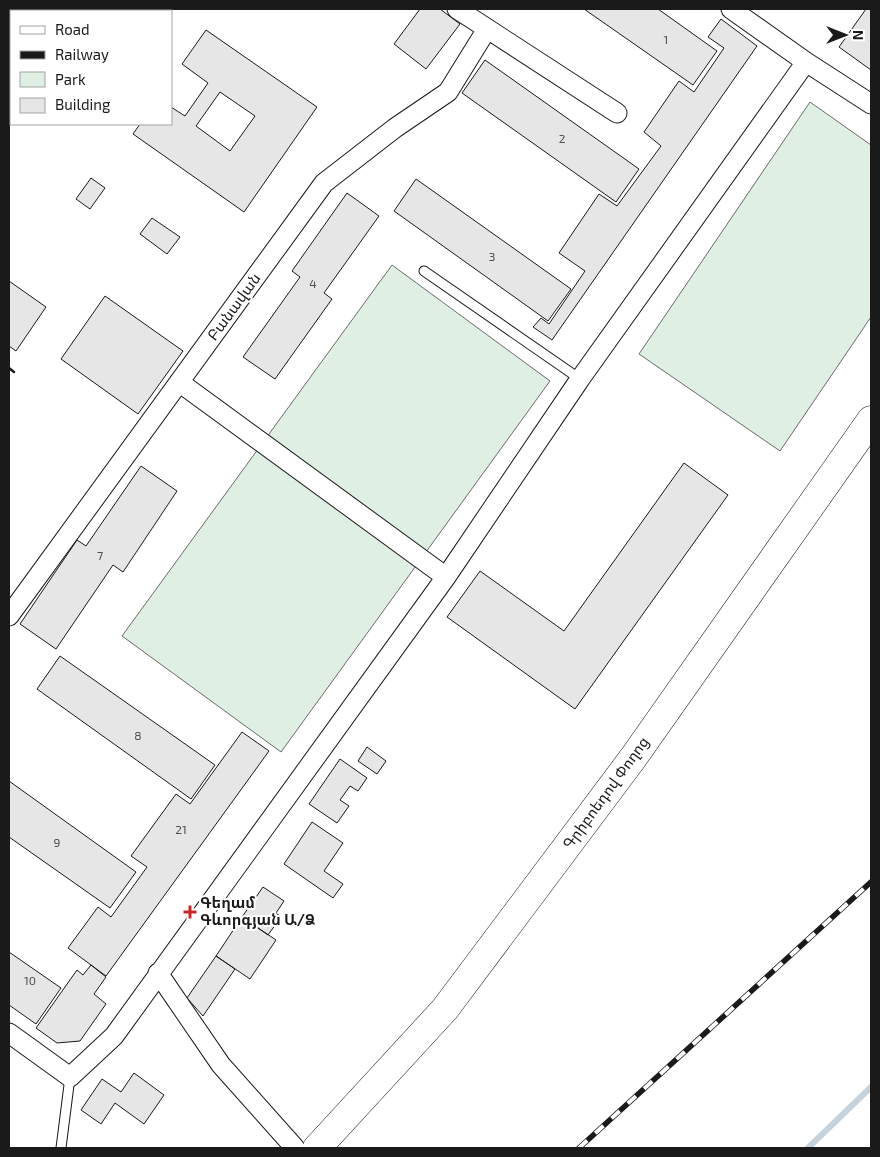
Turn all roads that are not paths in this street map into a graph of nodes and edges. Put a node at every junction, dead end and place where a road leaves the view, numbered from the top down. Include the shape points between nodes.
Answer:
1 (458, 9) edge
2 (732, 9) edge
3 (487, 29) junction
4 (806, 62) junction
5 (871, 104) edge
6 (617, 113) dead end
7 (424, 271) dead end
8 (580, 379) junction
9 (179, 382) junction
10 (871, 420) edge
11 (446, 577) junction
12 (9, 616) edge
13 (158, 973) junction
14 (9, 1033) edge
15 (70, 1077) junction
16 (61, 1148) edge
17 (295, 1148) edge
18 (317, 1148) edge

1 - 3 street
2 - 4 street
3 - 6 street
3 - 9 street, Բանավան via 448,92 324,183
4 - 5 street
4 - 8 street
7 - 8 lane
8 - 11 street
9 - 11 street
9 - 12 street, Բանավան
10 - 18 main road, Գրիբոեդով Փողոց via 632,758 445,1010
11 - 13 street
13 - 15 street via 114,1036
13 - 17 street via 221,1065
14 - 15 street
15 - 16 lane

